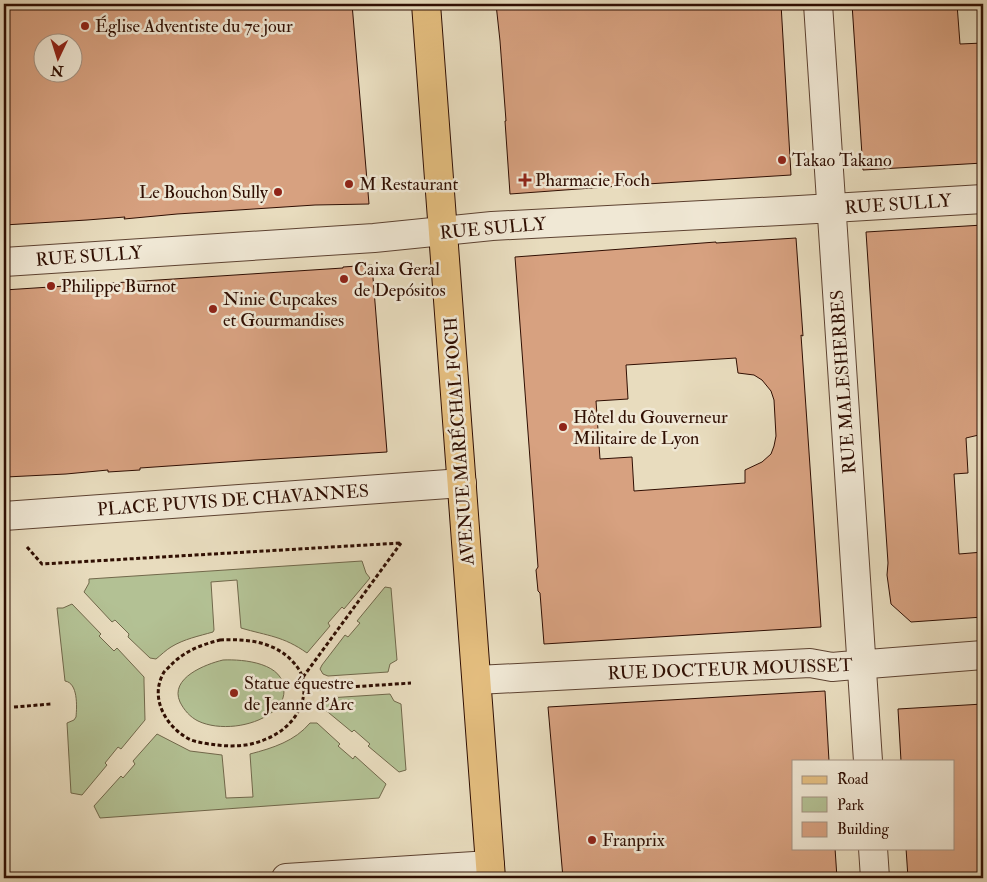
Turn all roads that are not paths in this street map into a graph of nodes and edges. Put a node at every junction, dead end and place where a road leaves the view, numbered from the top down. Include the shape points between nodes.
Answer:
1 (426, 4) edge
2 (818, 4) edge
3 (983, 199) edge
4 (831, 209) junction
5 (443, 232) junction
6 (4, 262) edge
7 (462, 483) junction
8 (4, 516) edge
9 (983, 656) edge
10 (861, 665) junction
11 (477, 680) junction
12 (868, 760) edge
13 (873, 850) edge
14 (491, 872) edge
15 (286, 878) edge
16 (875, 878) edge

1 - 5 main road, AVENUE MARÉCHAL FOCH
2 - 4 street, RUE MALESHERBES
3 - 4 street, RUE SULLY
4 - 5 street, RUE SULLY via 513,225
4 - 10 street, RUE MALESHERBES
5 - 6 street, RUE SULLY
5 - 7 main road, AVENUE MARÉCHAL FOCH
7 - 8 street, PLACE PUVIS DE CHAVANNES
7 - 11 main road, AVENUE MARÉCHAL FOCH
9 - 10 street, RUE DOCTEUR MOUISSET
10 - 11 street, RUE DOCTEUR MOUISSET via 832,667 810,663
10 - 12 street, RUE MALESHERBES
11 - 14 main road, AVENUE MARÉCHAL FOCH
13 - 16 street
14 - 15 street

